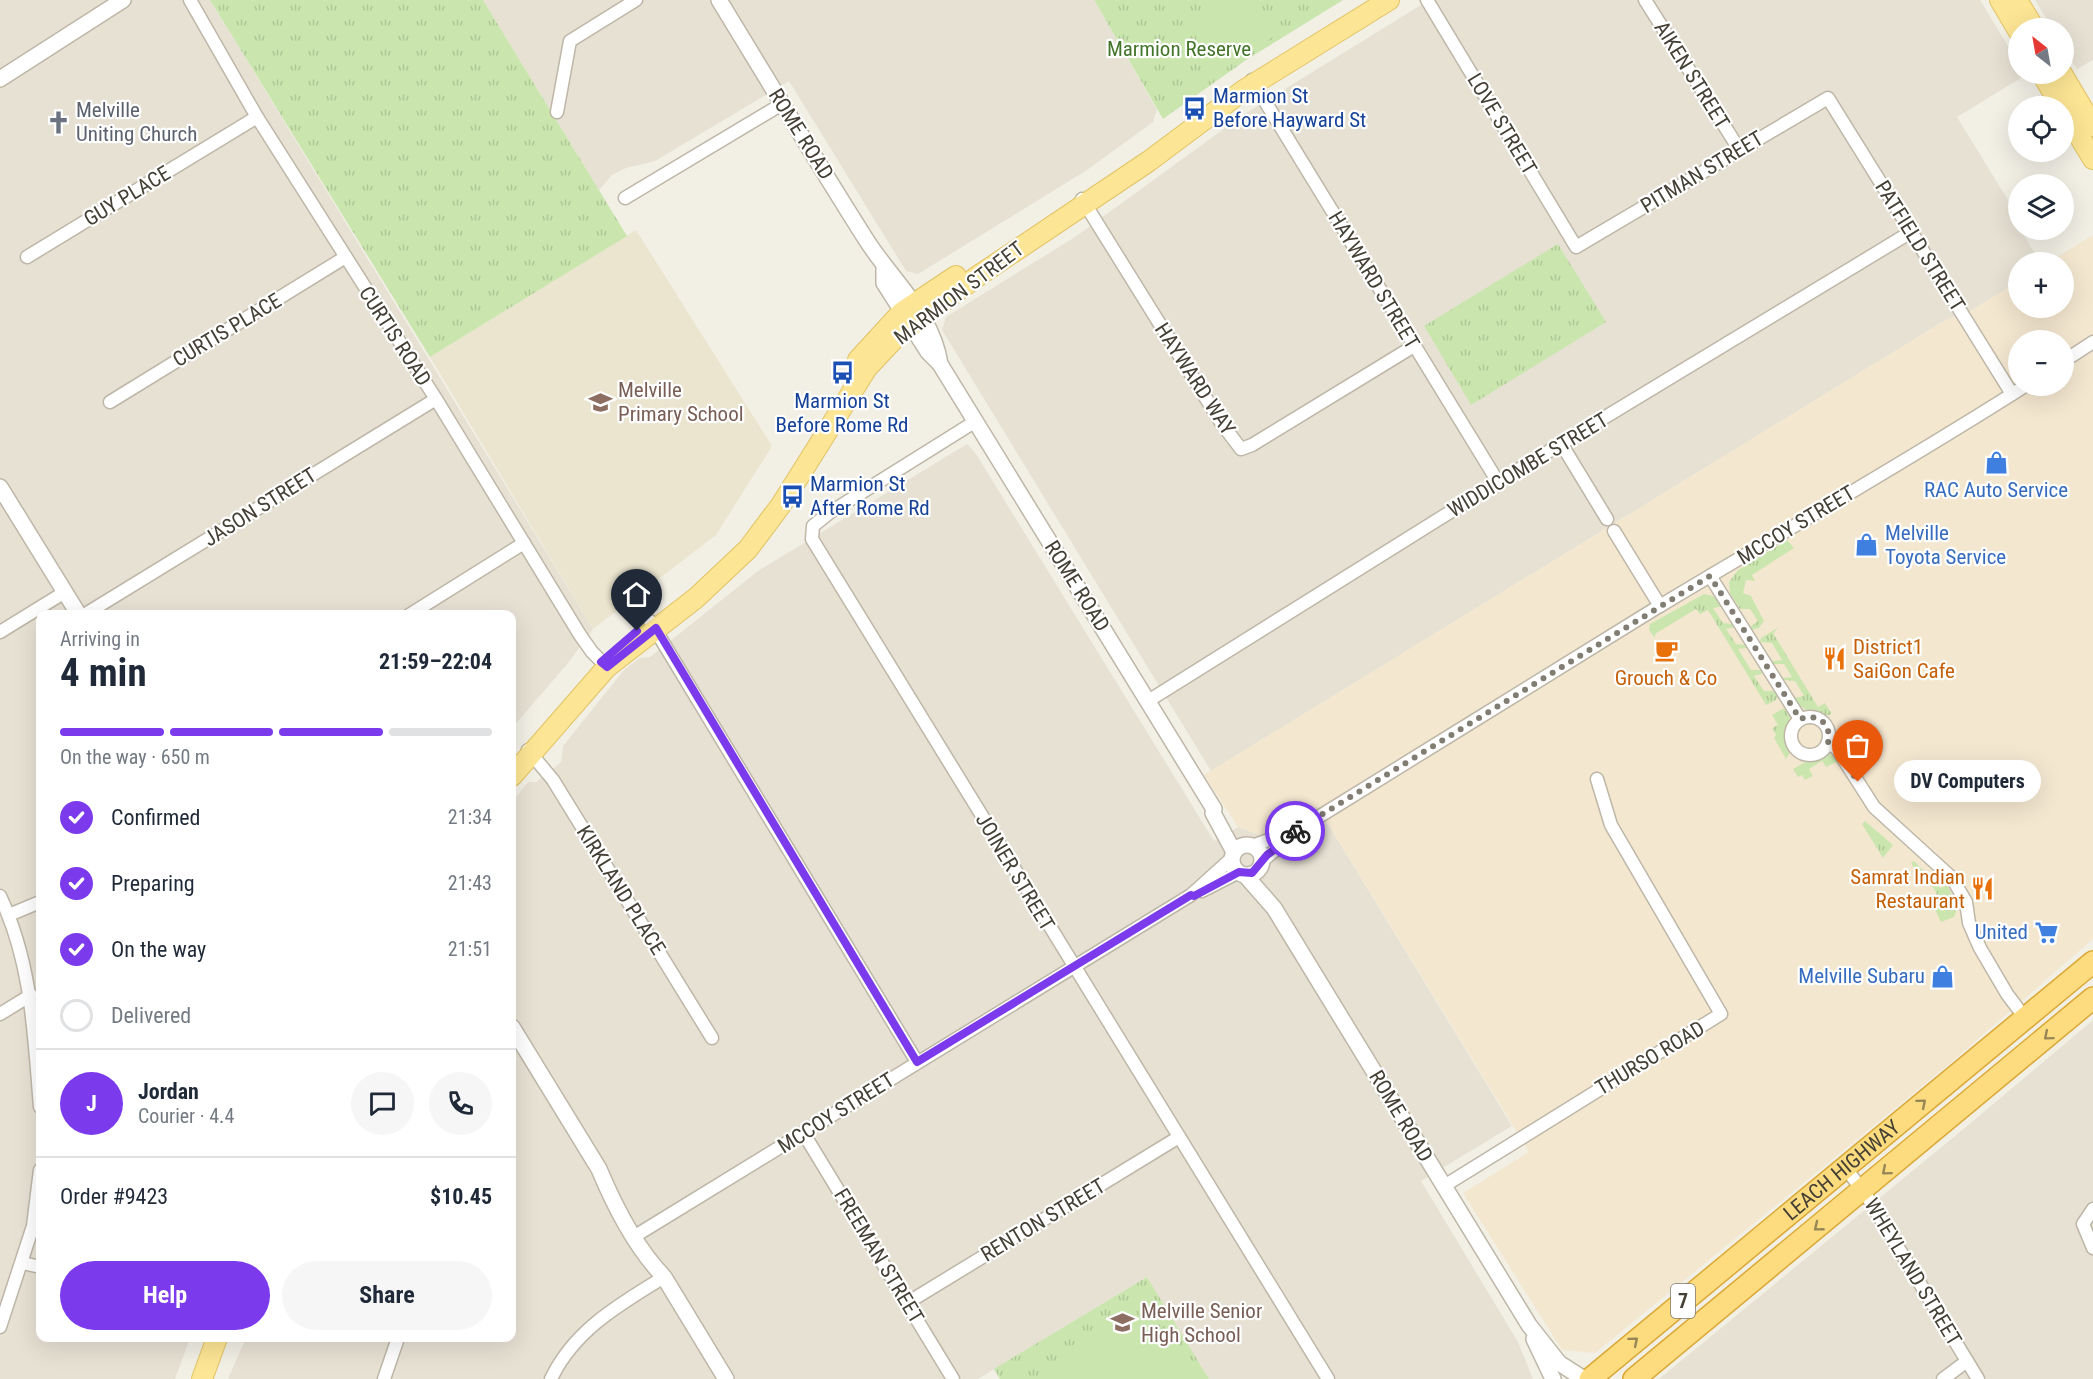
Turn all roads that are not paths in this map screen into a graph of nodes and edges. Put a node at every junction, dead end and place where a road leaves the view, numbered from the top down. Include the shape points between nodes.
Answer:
1 (137, 0) edge
2 (190, 0) edge
3 (636, 0) edge
4 (719, 0) edge
5 (1373, 0) edge
6 (1389, 0) edge
7 (1427, 0) edge
8 (1645, 0) edge
9 (2000, 0) edge
10 (2017, 0) edge
11 (118, 5) edge
12 (2011, 18) edge
13 (2028, 18) edge
14 (0, 79) edge
15 (1252, 80) junction
16 (2068, 84) edge
17 (1828, 98) joint
18 (782, 104) junction
19 (557, 112) dead end
20 (257, 117) junction
21 (2093, 126) edge
22 (2074, 128) edge
23 (1739, 149) junction
24 (2093, 159) edge
25 (625, 198) dead end
26 (1083, 202) junction
27 (1911, 232) junction
28 (1576, 247) joint
29 (27, 257) dead end
30 (344, 258) junction
31 (912, 314) junction
32 (2093, 342) edge
33 (1414, 346) junction
34 (2074, 354) edge
35 (2008, 388) edge
36 (2009, 396) edge
37 (436, 399) junction
38 (110, 402) dead end
39 (976, 422) junction
40 (1562, 445) junction
41 (1498, 482) junction
42 (0, 487) edge
43 (1607, 519) dead end
44 (1614, 531) dead end
45 (524, 543) junction
46 (1710, 576) junction
47 (64, 592) junction
48 (1660, 606) junction
49 (76, 610) edge
50 (92, 610) edge
51 (417, 610) edge
52 (653, 624) junction
53 (0, 632) edge
54 (604, 664) junction
55 (1148, 701) junction
56 (1800, 719) junction
57 (1828, 742) junction
58 (522, 754) edge
59 (1597, 779) dead end
60 (1214, 809) junction
61 (1291, 834) junction
62 (1251, 846) junction
63 (1233, 855) junction
64 (1251, 869) junction
65 (1191, 895) junction
66 (0, 896) edge
67 (36, 904) edge
68 (9, 915) junction
69 (2093, 962) edge
70 (1074, 968) junction
71 (31, 995) junction
72 (2093, 998) edge
73 (0, 1014) edge
74 (2025, 1018) junction
75 (516, 1034) edge
76 (712, 1038) dead end
77 (36, 1057) edge
78 (917, 1062) junction
79 (804, 1134) junction
80 (1179, 1137) junction
81 (1845, 1167) junction
82 (1444, 1186) junction
83 (1863, 1190) junction
84 (36, 1202) edge
85 (2093, 1209) edge
86 (638, 1234) junction
87 (2093, 1248) edge
88 (23, 1263) junction
89 (36, 1266) edge
90 (664, 1277) junction
91 (907, 1303) junction
92 (1528, 1326) junction
93 (0, 1328) edge
94 (216, 1342) edge
95 (225, 1342) edge
96 (397, 1342) edge
97 (1967, 1361) junction
98 (202, 1379) edge
99 (211, 1379) edge
100 (384, 1379) edge
101 (551, 1379) edge
102 (726, 1379) edge
103 (953, 1379) edge
104 (1328, 1379) edge
105 (1553, 1379) edge
106 (1584, 1379) edge
107 (1590, 1379) edge
108 (1634, 1379) edge
109 (1942, 1379) edge
110 (1978, 1379) edge

1 - 11 street
2 - 20 street, CURTIS ROAD
3 - 19 street via 570,41
4 - 18 street, ROME ROAD
5 - 15 main road, MARMION STREET
6 - 15 main road, MARMION STREET
7 - 28 street, LOVE STREET
8 - 23 street, AIKEN STREET
9 - 12 main road
10 - 13 main road
11 - 14 street
15 - 26 main road, MARMION STREET
15 - 33 street, HAYWARD STREET
16 - 21 main road
17 - 23 street, PITMAN STREET
17 - 27 street, PATFIELD STREET
18 - 25 street
18 - 31 street, ROME ROAD via 884,268 884,283
20 - 29 street, GUY PLACE
20 - 30 street, CURTIS ROAD
22 - 24 main road
23 - 28 street, PITMAN STREET
26 - 31 main road, MARMION STREET
26 - 33 street, HAYWARD WAY via 1241,449
27 - 35 street, PATFIELD STREET
27 - 40 street, WIDDICOMBE STREET
30 - 37 street, CURTIS ROAD
30 - 38 street, CURTIS PLACE
31 - 39 street, ROME ROAD via 928,352 940,364
31 - 52 main road, MARMION STREET via 867,368 781,505 748,549 713,584
32 - 34 street
33 - 41 street, HAYWARD STREET
36 - 46 street, MCCOY STREET
37 - 45 street, CURTIS ROAD
37 - 50 street, JASON STREET
39 - 55 street, ROME ROAD
39 - 70 street, JOINER STREET via 829,513 813,526 812,539
40 - 41 street, WIDDICOMBE STREET
40 - 43 street
41 - 55 street, WIDDICOMBE STREET
42 - 47 street
44 - 48 street
45 - 51 street
45 - 54 street, CURTIS ROAD via 585,642
46 - 48 street, MCCOY STREET
46 - 56 street
47 - 49 street
47 - 53 street
48 - 61 street, MCCOY STREET
52 - 54 main road, MARMION STREET
52 - 78 street
54 - 58 main road, MARMION STREET
55 - 60 street, ROME ROAD
56 - 57 street via 1811,716 1822,720 1828,729
56 - 57 street via 1790,733 1795,749 1811,755
57 - 74 street via 1837,748 1874,807 1952,878 1966,902 1971,929 1980,948
58 - 76 street, KIRKLAND PLACE via 553,780
59 - 82 street, THURSO ROAD via 1611,825 1721,1014
60 - 62 street, ROME ROAD
60 - 63 street, ROME ROAD
61 - 62 street, MCCOY STREET via 1287,832
61 - 64 street, MCCOY STREET
62 - 63 street via 1241,846
62 - 64 street via 1258,851
63 - 64 street via 1233,865
63 - 65 street, MCCOY STREET
64 - 65 street, MCCOY STREET
64 - 82 street, ROME ROAD
65 - 70 street, MCCOY STREET
66 - 68 street
67 - 68 street
68 - 71 street
69 - 74 highway, LEACH HIGHWAY / 7
70 - 78 street, MCCOY STREET
70 - 80 street, JOINER STREET
71 - 73 street
71 - 77 street
72 -> 83 highway, LEACH HIGHWAY / 7
81 -> 74 highway, LEACH HIGHWAY / 7
75 - 86 street
78 - 79 street, MCCOY STREET
79 - 86 street, MCCOY STREET
79 - 91 street, FREEMAN STREET
80 - 91 street, RENTON STREET
80 - 104 street, JOINER STREET
81 - 83 street, WHEYLAND STREET
107 -> 81 highway, LEACH HIGHWAY / 7
82 - 92 street, ROME ROAD
83 - 97 street, WHEYLAND STREET
83 -> 108 highway, LEACH HIGHWAY / 7
84 - 88 street
85 - 87 street via 2083,1224
86 - 90 street via 652,1265
88 - 89 street
88 - 93 street
90 - 101 street via 592,1325
90 - 102 street
91 - 103 street, FREEMAN STREET
92 - 105 street, ROME ROAD
92 - 106 street, ROME ROAD via 1559,1363
94 - 98 main road
95 - 99 main road
96 - 100 street
97 - 109 street
97 - 110 street, WHEYLAND STREET

